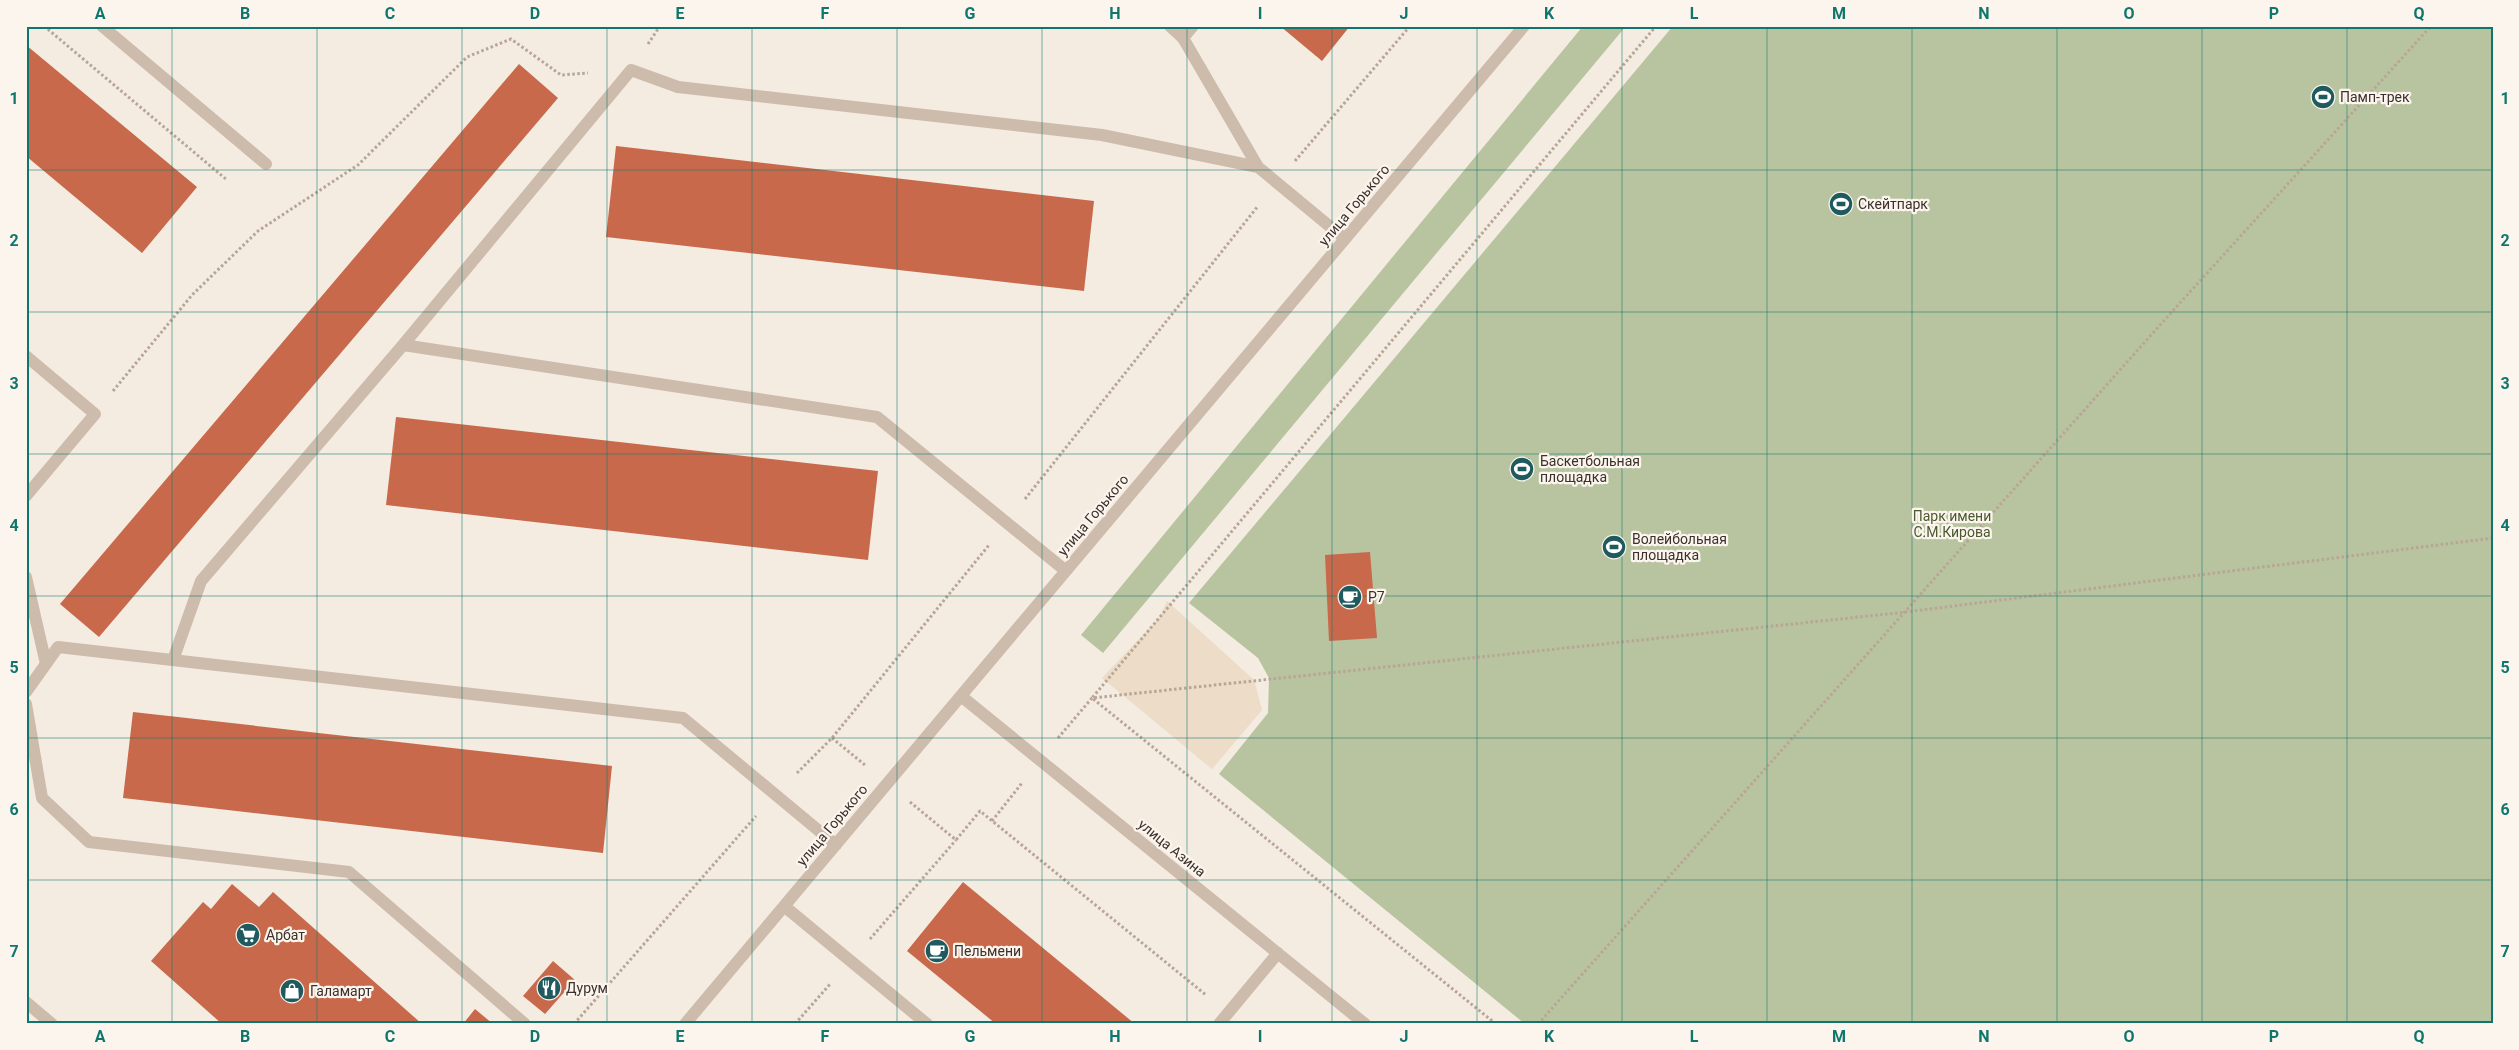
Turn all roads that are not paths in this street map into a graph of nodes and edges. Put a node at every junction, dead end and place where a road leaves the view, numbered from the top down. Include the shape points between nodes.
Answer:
1 (102, 26) edge
2 (1170, 26) edge
3 (1193, 26) edge
4 (1524, 26) edge
5 (1183, 38) junction
6 (266, 164) dead end
7 (1258, 167) junction
8 (1345, 239) junction
9 (403, 345) junction
10 (26, 356) edge
11 (26, 496) edge
12 (1066, 571) junction
13 (26, 577) edge
14 (174, 660) junction
15 (46, 664) junction
16 (26, 692) edge
17 (961, 696) junction
18 (26, 704) edge
19 (836, 845) junction
20 (784, 906) junction
21 (1278, 953) junction
22 (26, 1002) edge
23 (52, 1024) edge
24 (525, 1024) edge
25 (685, 1024) edge
26 (927, 1024) edge
27 (1219, 1024) edge
28 (1365, 1024) edge

1 - 6 street
2 - 5 street
3 - 5 street
4 - 8 street, улица Горького
5 - 7 street
7 - 8 street
7 - 9 street via 1102,135 678,87 631,70
8 - 12 street, улица Горького
9 - 12 street via 877,417
9 - 14 street via 201,581
10 - 11 street via 95,414
12 - 17 street, улица Горького
13 - 15 street
14 - 15 street via 58,647
14 - 19 street via 683,718
15 - 16 street
17 - 19 street, улица Горького
17 - 21 street, улица Азина
18 - 24 street via 42,798 89,842 349,872
19 - 20 street, улица Горького
20 - 25 street, улица Горького
20 - 26 street
21 - 27 street
21 - 28 street, улица Азина
22 - 23 street

